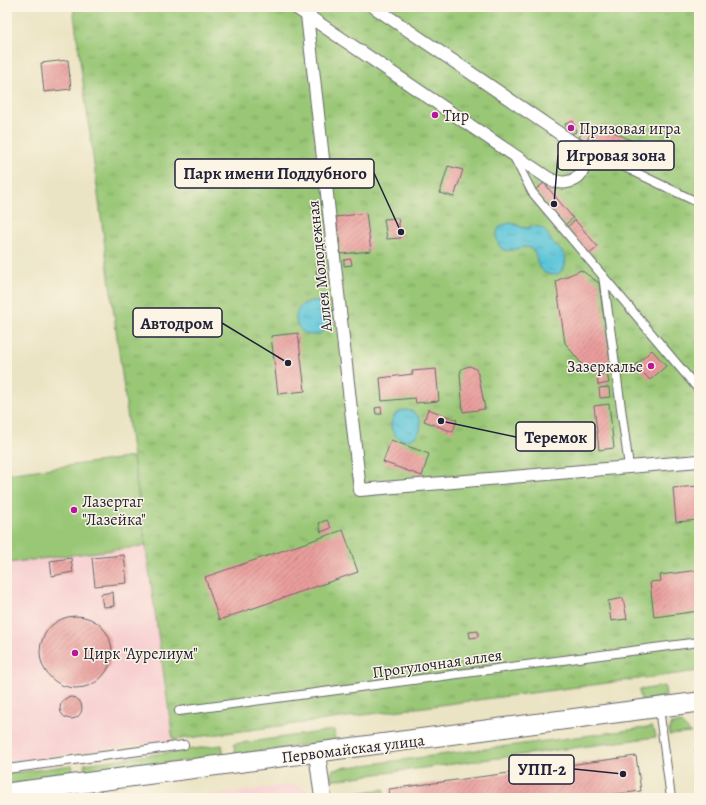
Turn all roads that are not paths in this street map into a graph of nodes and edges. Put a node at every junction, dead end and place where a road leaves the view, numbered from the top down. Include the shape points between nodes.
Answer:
1 (295, 7) edge
2 (374, 7) edge
3 (307, 15) junction
4 (573, 142) junction
5 (513, 155) junction
6 (699, 203) edge
7 (602, 275) junction
8 (699, 390) edge
9 (699, 461) edge
10 (629, 467) junction
11 (699, 642) edge
12 (699, 702) edge
13 (660, 708) junction
14 (179, 711) dead end
15 (184, 745) dead end
16 (317, 753) junction
17 (7, 769) edge
18 (7, 793) edge
19 (323, 798) edge
20 (672, 798) edge

1 - 3 street
2 - 4 street
3 - 5 street
3 - 10 street, Аллея Молодежная via 360,490
4 - 5 street via 580,148 583,167 574,180 564,184 554,182
4 - 6 lane
5 - 7 lane via 532,192
7 - 8 lane
7 - 10 lane
9 - 10 street
11 - 14 lane, Прогулочная аллея
12 - 13 street, Первомайская улица
13 - 16 street, Первомайская улица
13 - 20 lane
15 - 17 lane
16 - 18 street, Первомайская улица
16 - 19 street

